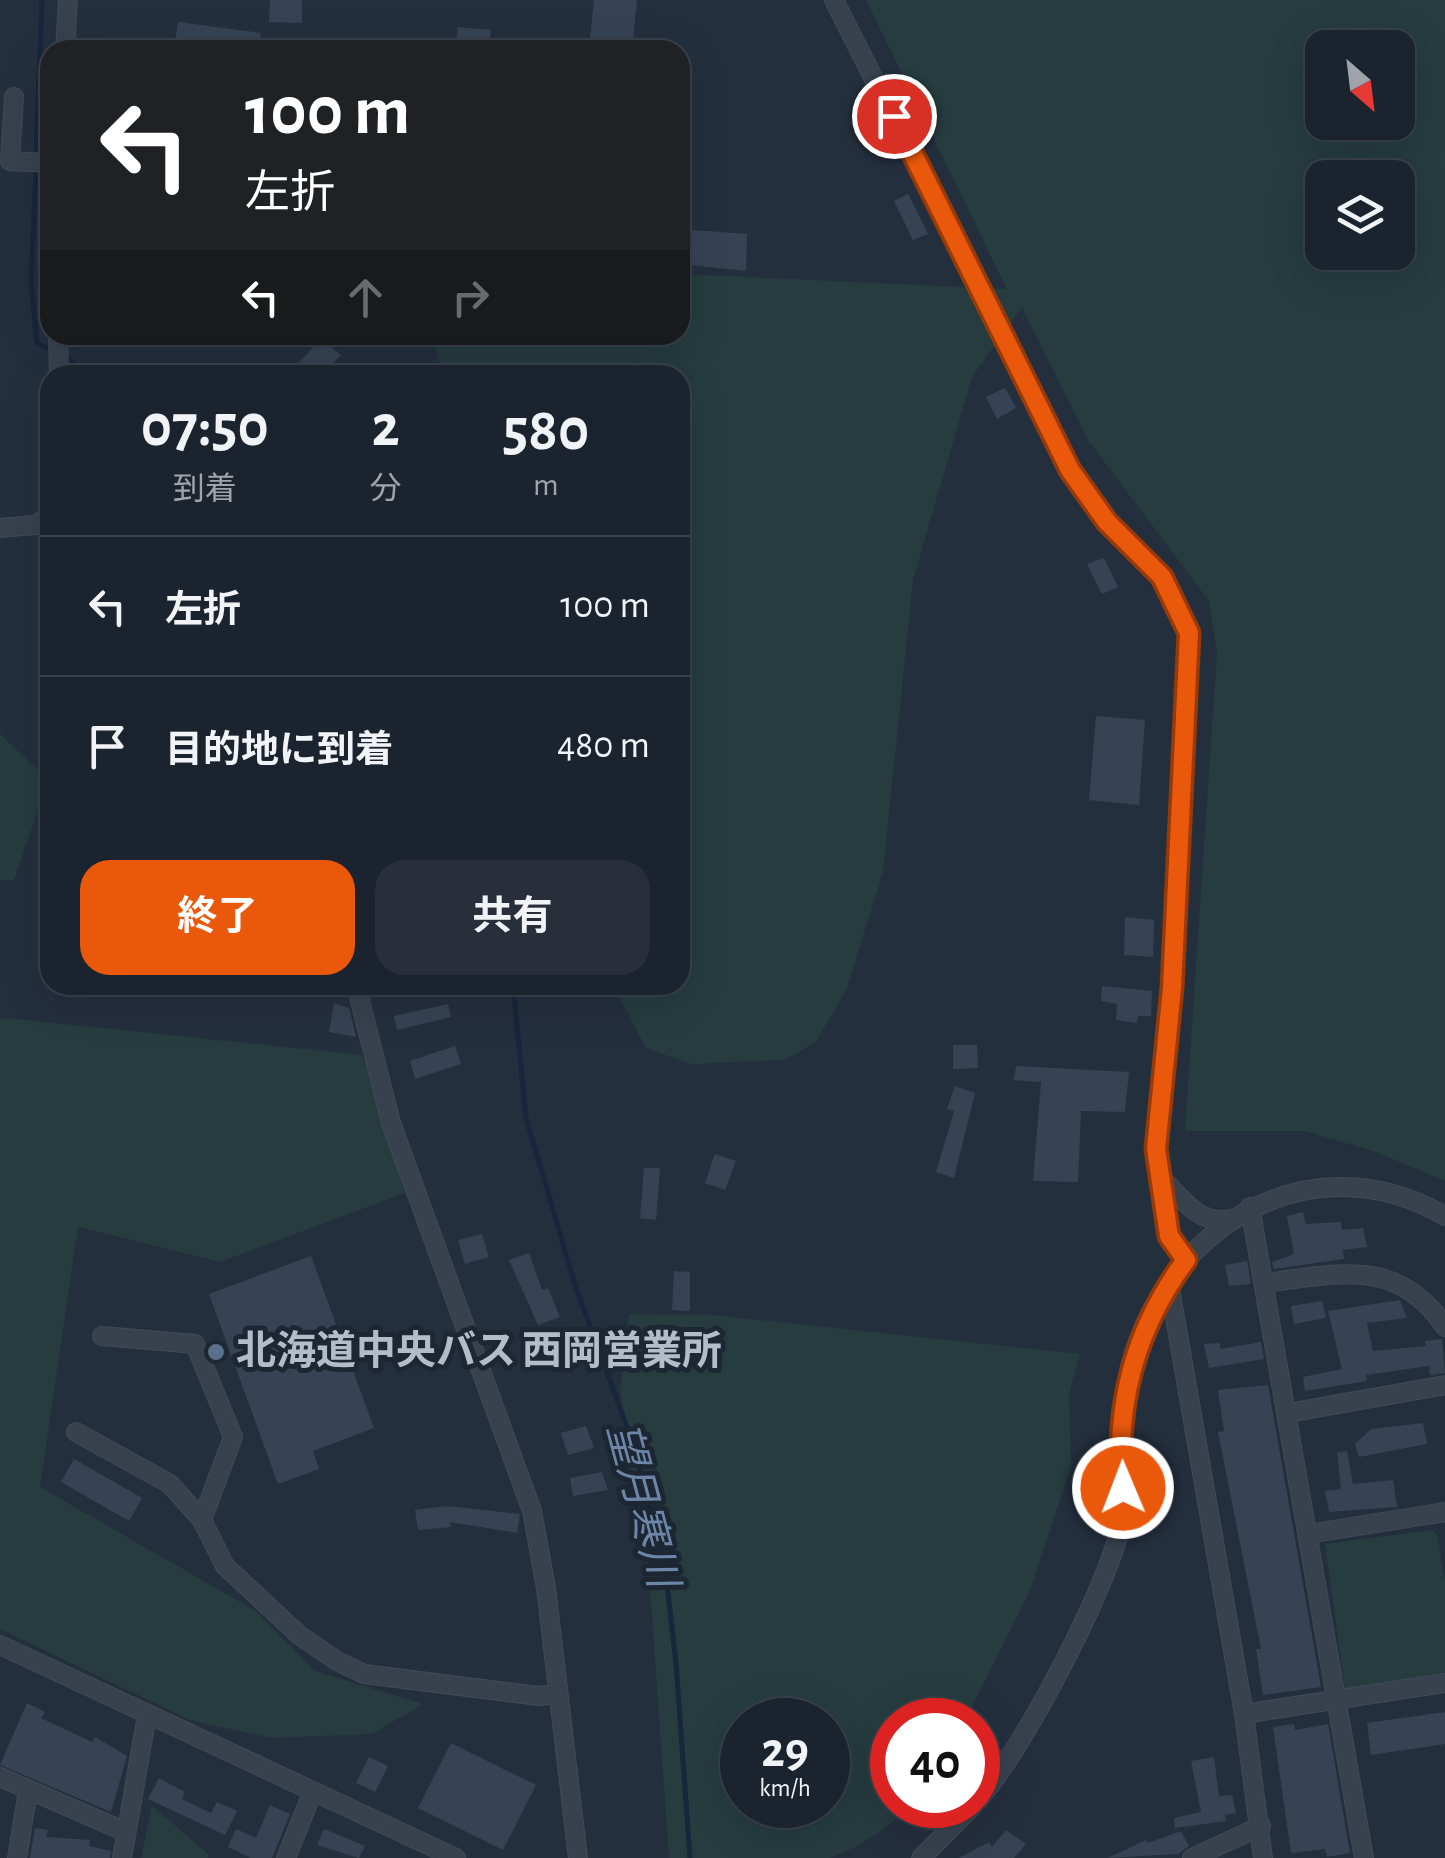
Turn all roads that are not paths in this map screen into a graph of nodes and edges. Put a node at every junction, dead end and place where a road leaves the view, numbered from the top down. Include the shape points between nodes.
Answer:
1 (68, 0) edge
2 (834, 0) edge
3 (66, 40) edge
4 (14, 97) dead end
5 (40, 163) edge
6 (40, 522) edge
7 (0, 528) edge
8 (359, 995) edge
9 (1159, 1175) junction
10 (1250, 1207) junction
11 (1445, 1216) edge
12 (1232, 1219) junction
13 (1186, 1260) junction
14 (1169, 1283) junction
15 (1265, 1283) junction
16 (1445, 1327) edge
17 (102, 1336) dead end
18 (1445, 1385) edge
19 (1288, 1412) junction
20 (76, 1432) dead end
21 (1445, 1512) edge
22 (202, 1520) junction
23 (1308, 1534) junction
24 (0, 1645) edge
25 (1445, 1683) edge
26 (558, 1694) junction
27 (1336, 1699) junction
28 (1244, 1714) junction
29 (147, 1715) junction
30 (1000, 1773) edge
31 (0, 1777) edge
32 (28, 1791) junction
33 (313, 1791) junction
34 (1261, 1826) junction
35 (952, 1828) edge
36 (126, 1832) junction
37 (17, 1858) edge
38 (122, 1858) edge
39 (286, 1858) edge
40 (456, 1858) edge
41 (578, 1858) edge
42 (923, 1858) edge
43 (1192, 1858) edge
44 (1263, 1858) edge
45 (1364, 1858) edge

1 - 3 street
2 - 9 street via 1070,470 1107,522 1162,577 1189,633
4 - 5 street via 10,161
6 - 7 street
8 - 26 street via 391,1123 532,1511
9 - 12 street via 1201,1218
9 - 13 street via 1169,1236
10 - 11 street via 1307,1189 1360,1188 1416,1201
10 - 12 street
10 - 15 street
12 - 13 street
13 - 14 street
14 - 28 street
14 - 30 street via 1146,1324 1125,1389 1126,1510 1117,1540 1062,1662
15 - 16 street via 1356,1272 1396,1281
15 - 19 street
17 - 22 street via 195,1344 233,1437
18 - 19 street
19 - 23 street
20 - 22 street via 170,1484
21 - 23 street
22 - 26 street via 225,1566 299,1635 350,1668
23 - 27 street
24 - 29 street
25 - 27 street
26 - 41 street
27 - 28 street
27 - 45 street
28 - 34 street
29 - 33 street
29 - 36 street
31 - 32 street
32 - 36 street
32 - 37 street
33 - 39 street
33 - 40 street
34 - 43 street
34 - 44 street
35 - 42 street
36 - 38 street

